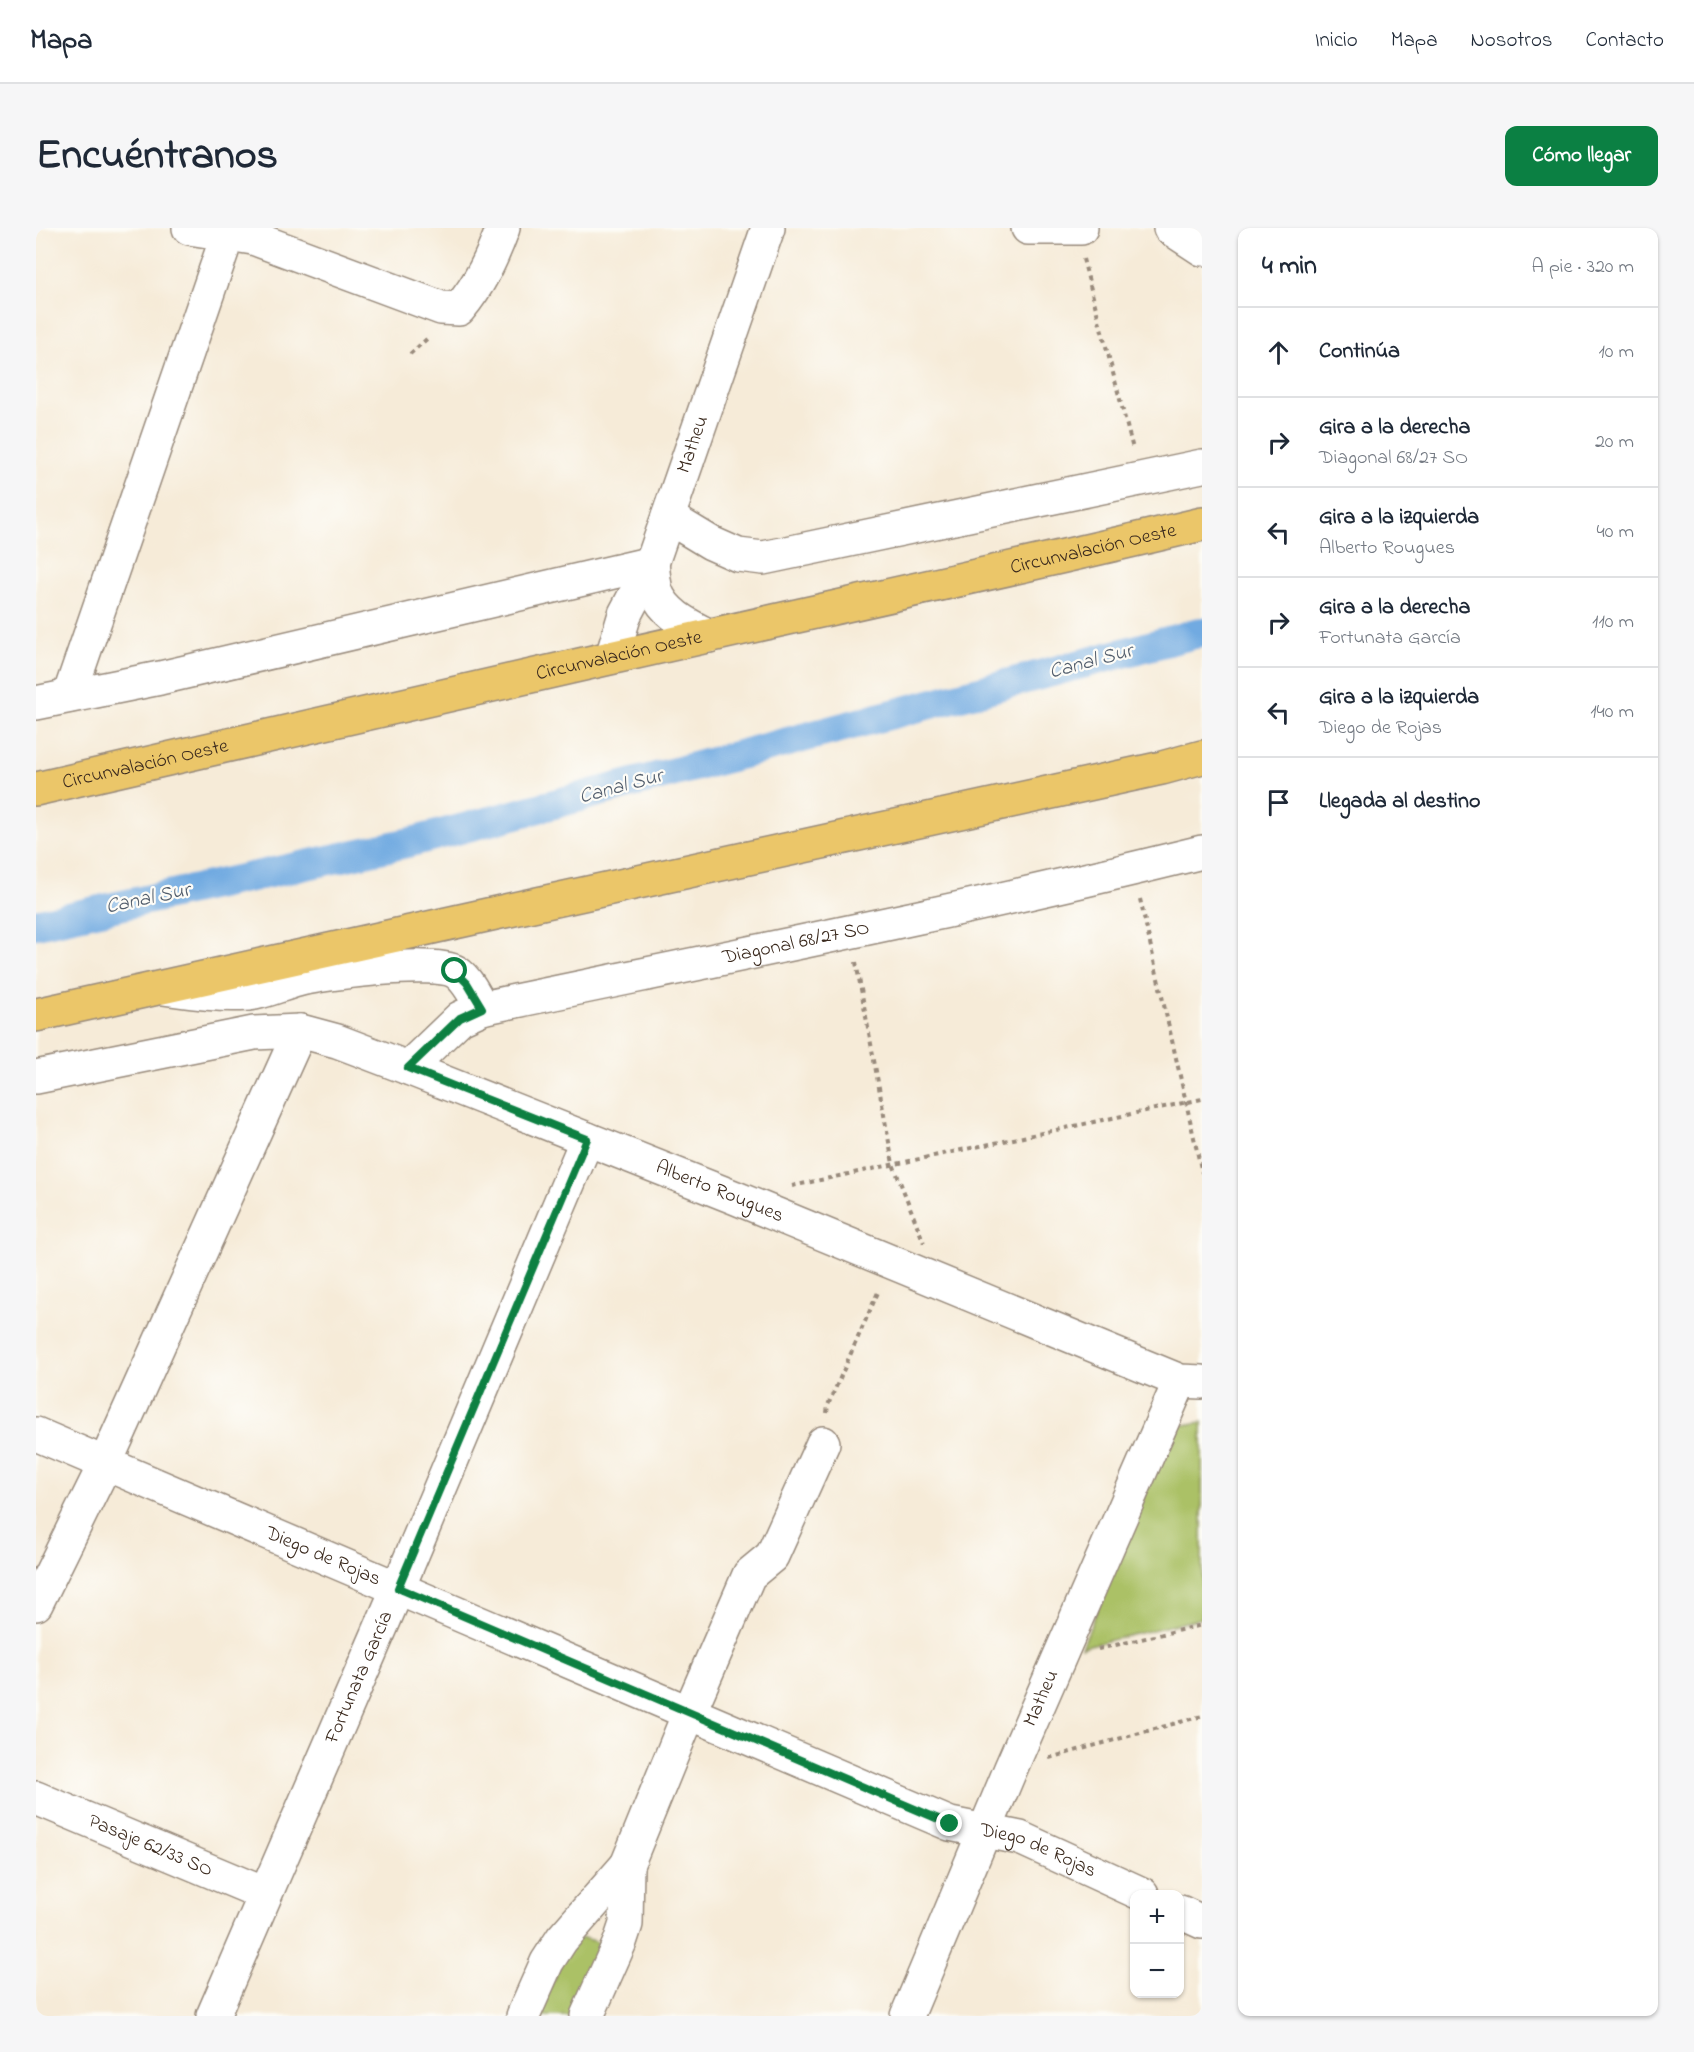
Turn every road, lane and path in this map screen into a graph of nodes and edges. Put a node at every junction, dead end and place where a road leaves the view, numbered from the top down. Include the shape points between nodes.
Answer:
1 (189, 228) edge
2 (503, 228) edge
3 (768, 228) edge
4 (1028, 228) edge
5 (1170, 228) edge
6 (1078, 229) edge
7 (229, 231) edge
8 (1202, 249) edge
9 (1202, 466) edge
10 (1140, 478) junction
11 (668, 517) junction
12 (1202, 524) edge
13 (652, 563) junction
14 (710, 636) junction
15 (612, 657) junction
16 (69, 696) junction
17 (36, 703) edge
18 (1202, 757) edge
19 (36, 789) edge
20 (1202, 852) edge
21 (1133, 869) junction
22 (850, 931) junction
23 (163, 988) junction
24 (482, 1008) junction
25 (36, 1015) edge
26 (300, 1031) junction
27 (408, 1068) junction
28 (36, 1077) edge
29 (1202, 1099) edge
30 (1185, 1103) junction
31 (587, 1139) junction
32 (893, 1164) junction
33 (1202, 1173) edge
34 (781, 1188) dead end
35 (891, 1262) junction
36 (939, 1282) junction
37 (1191, 1382) edge
38 (36, 1434) edge
39 (823, 1443) joint
40 (105, 1464) junction
41 (398, 1588) junction
42 (36, 1604) edge
43 (1202, 1625) edge
44 (1059, 1658) junction
45 (688, 1713) junction
46 (1202, 1716) edge
47 (1011, 1768) junction
48 (36, 1798) edge
49 (985, 1830) junction
50 (627, 1865) junction
51 (1133, 1890) edge
52 (266, 1894) junction
53 (1184, 1914) edge
54 (1202, 1922) edge
55 (213, 2016) edge
56 (523, 2016) edge
57 (586, 2016) edge
58 (906, 2016) edge

1 - 7 street
2 - 7 street via 490,263 459,309 441,308
3 - 11 street, Matheu
4 - 6 street
5 - 8 street
6 - 10 path
7 - 16 street
9 - 10 street
10 - 11 street via 763,558 738,555
11 - 13 street, Matheu
12 - 14 main road, Circunvalación Oeste
13 - 14 street via 657,593 670,612
13 - 15 street, Matheu via 626,614
13 - 16 street
14 - 15 main road, Circunvalación Oeste
15 - 19 main road, Circunvalación Oeste
16 - 17 street
18 - 23 main road
20 - 21 street, Diagonal 68/27 SO
21 - 22 street, Diagonal 68/27 SO
21 - 30 path
22 - 24 street, Diagonal 68/27 SO
22 - 32 path
23 - 24 street via 208,995 252,994 300,979 433,965 455,971
23 - 25 main road
24 - 27 street, Diagonal 68/27 SO via 460,1018
26 - 27 street, Alberto Rougues
26 - 28 street, Alberto Rougues via 254,1033
26 - 40 street
27 - 31 street, Alberto Rougues
29 - 30 path
30 - 32 path
30 - 33 path
31 - 35 street, Alberto Rougues
31 - 41 street, Fortunata García
32 - 34 path
32 - 36 path
35 - 36 street, Alberto Rougues
35 - 39 path via 828,1405
36 - 37 street, Alberto Rougues
37 - 44 street, Matheu
38 - 40 street, Diego de Rojas
39 - 45 street via 772,1556 749,1575
40 - 41 street, Diego de Rojas
40 - 42 street
41 - 45 street, Diego de Rojas
41 - 52 street, Fortunata García
43 - 44 path
44 - 47 street, Matheu
45 - 49 street, Diego de Rojas via 950,1824
45 - 50 street
46 - 47 path
47 - 49 street, Matheu
48 - 52 street, Pasaje 62/33 SO
49 - 51 street, Diego de Rojas via 1020,1838
49 - 58 street, Matheu
50 - 56 street via 562,1939
50 - 57 street via 626,1924
52 - 55 street, Fortunata García
53 - 54 street

